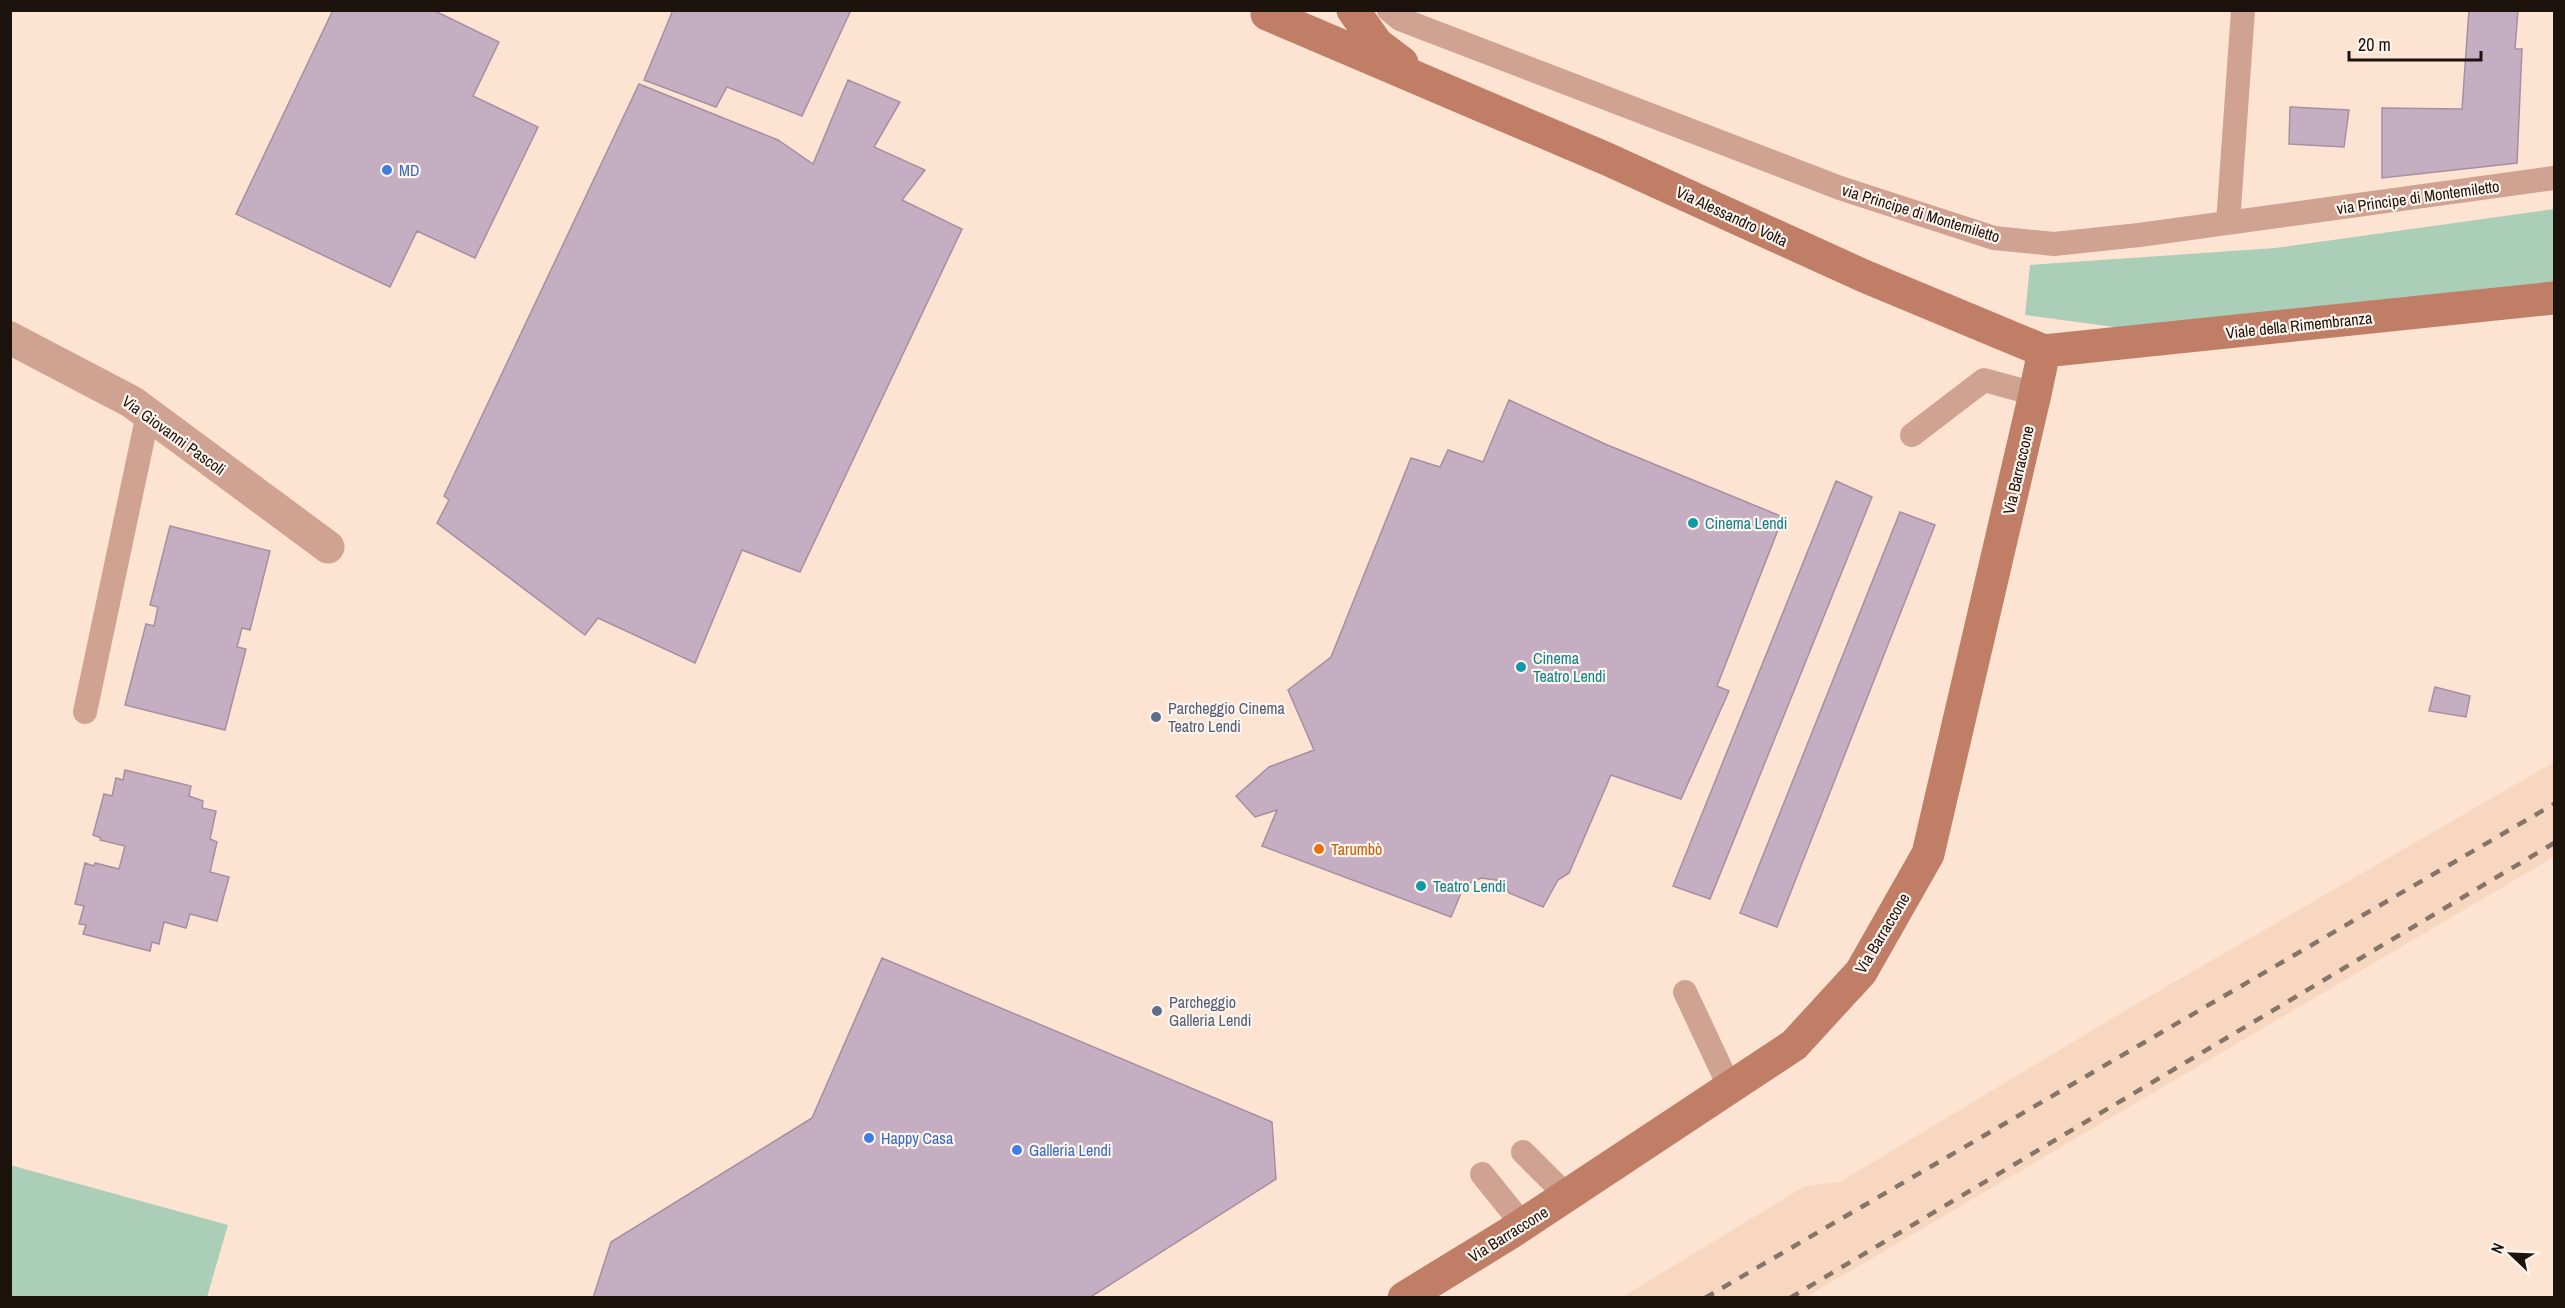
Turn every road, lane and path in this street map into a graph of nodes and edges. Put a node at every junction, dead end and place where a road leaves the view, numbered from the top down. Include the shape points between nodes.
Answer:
1 (1353, 10) edge
2 (1389, 10) edge
3 (2243, 10) edge
4 (1271, 12) edge
5 (1422, 79) junction
6 (2554, 178) edge
7 (2228, 223) junction
8 (2554, 298) edge
9 (10, 338) edge
10 (2044, 351) junction
11 (2035, 394) junction
12 (148, 414) junction
13 (1912, 435) dead end
14 (328, 547) dead end
15 (85, 712) dead end
16 (1685, 992) dead end
17 (1730, 1089) junction
18 (1523, 1152) dead end
19 (1482, 1174) dead end
20 (1567, 1196) junction
21 (1523, 1225) junction
22 (1404, 1298) edge

1 - 5 street, Via Alessandro Volta via 1377,44
2 - 7 lane, via Principe di Montemiletto via 1401,19 1840,188 1994,238 2054,243
3 - 7 lane
4 - 5 street, Via Alessandro Volta
5 - 10 street, Via Alessandro Volta via 1864,276
6 - 7 lane, via Principe di Montemiletto
8 - 10 street, Viale della Rimembranza
9 - 12 street, Via Giovanni Pascoli
10 - 11 street, Via Barraccone
11 - 13 lane via 1984,380
11 - 17 street, Via Barraccone via 1928,854 1861,972 1794,1045
12 - 14 street, Via Giovanni Pascoli
12 - 15 lane
16 - 17 lane
17 - 20 street, Via Barraccone
18 - 20 lane
19 - 21 lane
20 - 21 street, Via Barraccone
21 - 22 street, Via Barraccone

